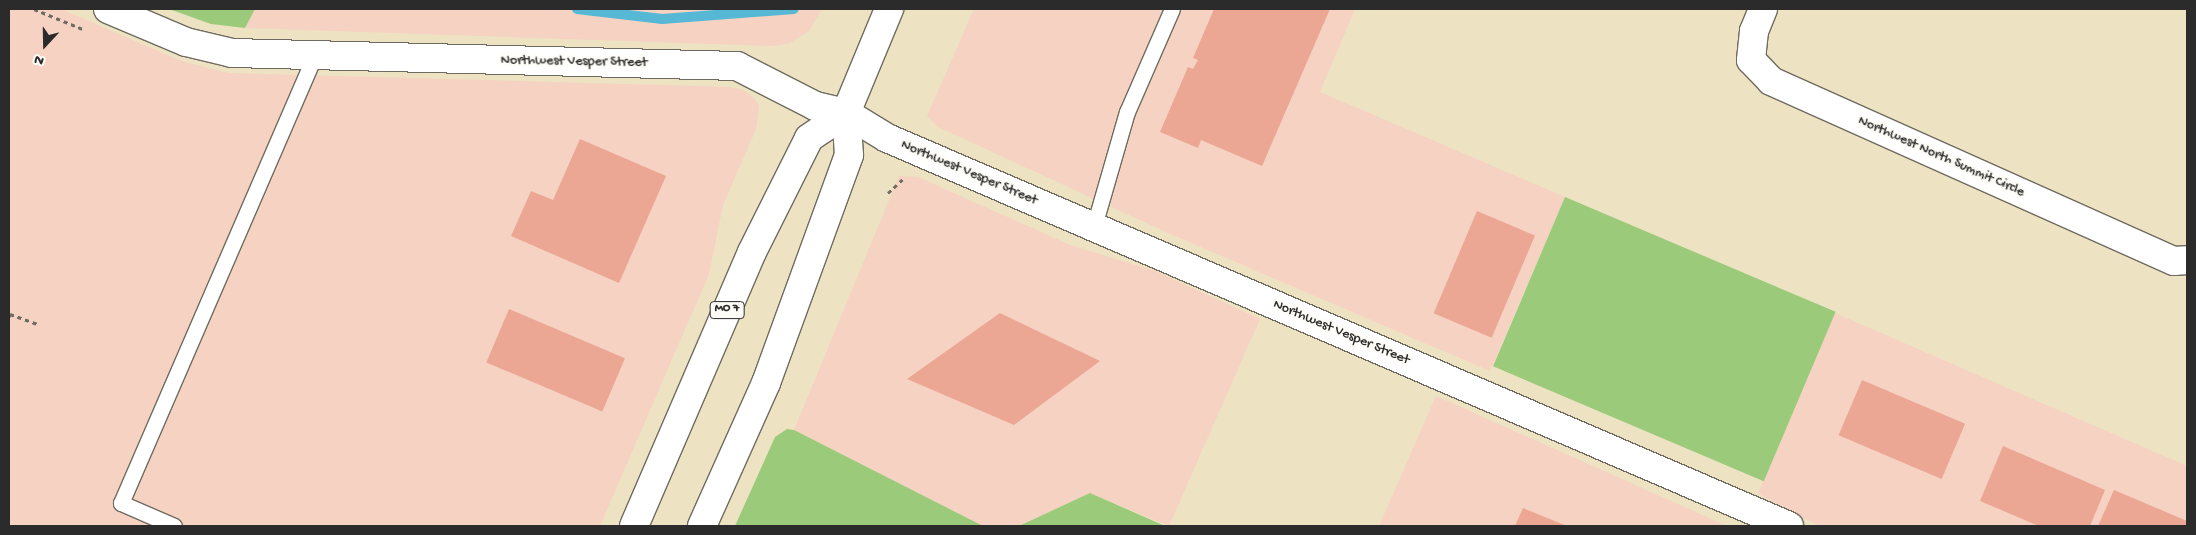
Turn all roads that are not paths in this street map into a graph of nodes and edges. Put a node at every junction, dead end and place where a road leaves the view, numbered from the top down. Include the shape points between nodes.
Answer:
1 (108, 9) edge
2 (889, 9) edge
3 (1172, 9) edge
4 (1763, 9) edge
5 (315, 55) junction
6 (846, 112) junction
7 (1094, 226) junction
8 (2187, 260) edge
9 (174, 526) edge
10 (634, 526) edge
11 (702, 526) edge
12 (1789, 526) edge

1 - 5 street, Northwest Vesper Street via 186,42 232,53
2 - 6 street
3 - 7 lane via 1128,112
4 - 8 street, Northwest North Summit Circle via 1754,31 1751,60 1771,81 2174,261
5 - 6 street, Northwest Vesper Street via 737,66 815,106
5 - 9 lane via 122,503
6 - 7 street, Northwest Vesper Street via 886,138
6 - 10 street, MO 7 via 809,138 752,252
6 - 11 street via 849,155 766,384
7 - 12 street, Northwest Vesper Street

